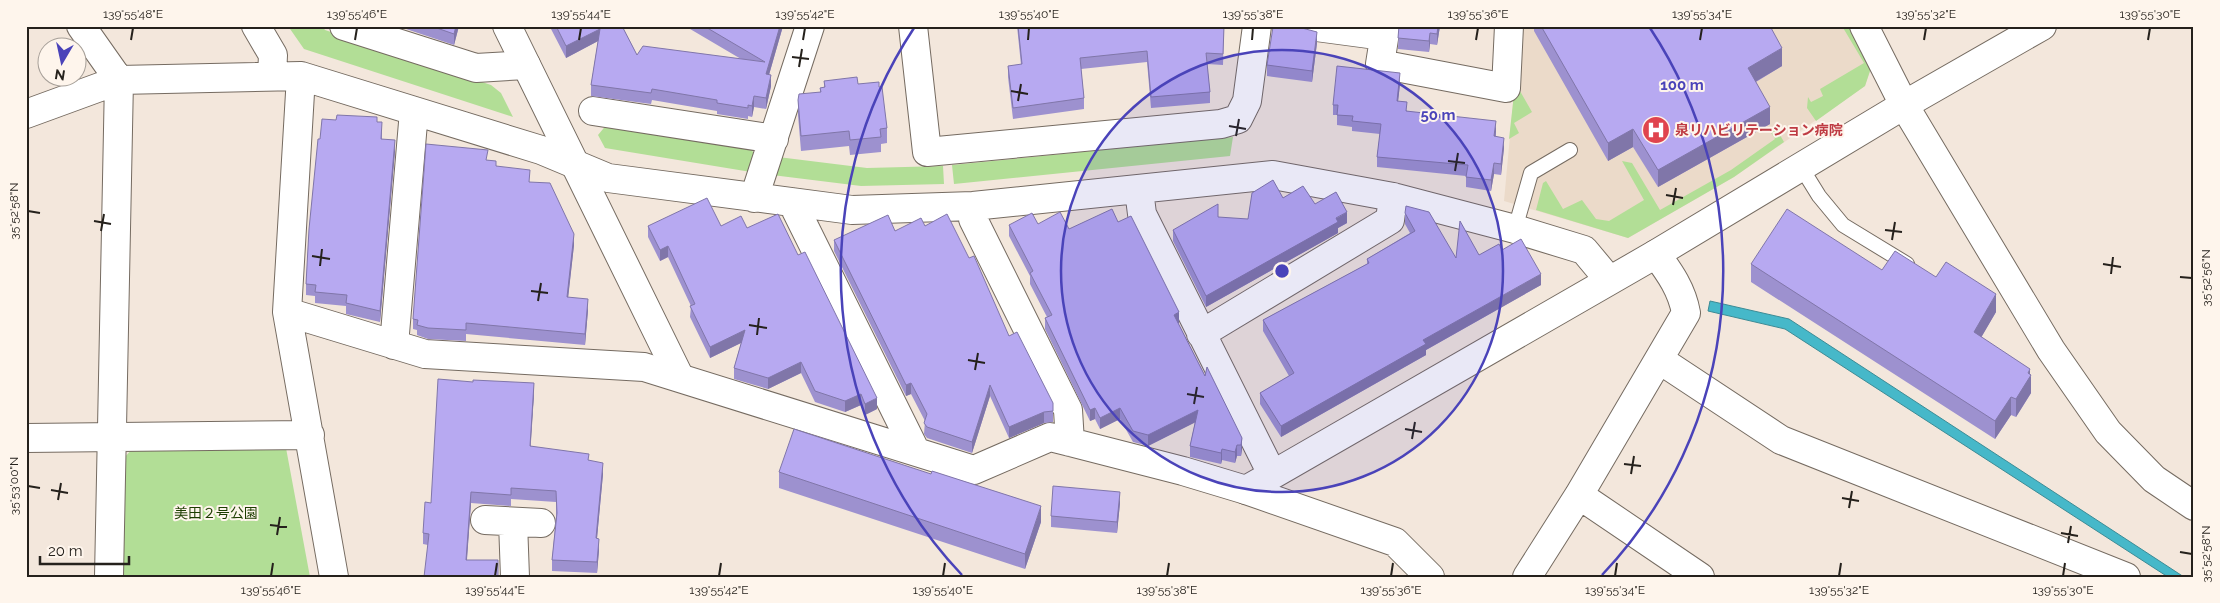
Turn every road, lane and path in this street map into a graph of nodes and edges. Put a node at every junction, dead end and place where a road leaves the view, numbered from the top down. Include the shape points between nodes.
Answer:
1 (81, 26) edge
2 (256, 26) edge
3 (344, 26) edge
4 (507, 26) edge
5 (810, 26) edge
6 (913, 26) edge
7 (1257, 26) edge
8 (1309, 26) edge
9 (1509, 26) edge
10 (1864, 26) edge
11 (2042, 26) edge
12 (1385, 31) edge
13 (526, 66) junction
14 (272, 76) junction
15 (301, 76) junction
16 (119, 80) junction
17 (1904, 105) junction
18 (414, 111) junction
19 (593, 111) dead end
20 (26, 114) edge
21 (774, 139) junction
22 (1570, 150) dead end
23 (576, 164) junction
24 (1801, 167) junction
25 (1139, 190) junction
26 (1393, 197) junction
27 (754, 198) junction
28 (792, 202) junction
29 (973, 206) junction
30 (1515, 229) junction
31 (1656, 254) junction
32 (1920, 272) edge
33 (1609, 280) junction
34 (288, 312) junction
35 (1201, 334) junction
36 (394, 345) junction
37 (1660, 360) junction
38 (679, 376) junction
39 (310, 435) junction
40 (26, 438) edge
41 (112, 438) junction
42 (1070, 442) junction
43 (914, 450) junction
44 (1272, 474) junction
45 (1246, 490) junction
46 (1579, 495) junction
47 (2191, 498) edge
48 (485, 520) dead end
49 (513, 522) junction
50 (541, 523) dead end
51 (2121, 576) edge
52 (109, 577) edge
53 (334, 577) edge
54 (515, 577) edge
55 (1430, 577) edge
56 (1527, 577) edge
57 (1700, 577) edge

1 - 16 street
2 - 14 street via 273,55
3 - 13 street via 476,68
4 - 13 street
5 - 21 street
6 - 7 street via 926,152 1221,124 1238,119 1247,101
8 - 12 street
9 - 12 street via 1506,88 1380,64
10 - 17 street
11 - 17 street
13 - 23 street
14 - 15 street
14 - 16 street
15 - 18 street
15 - 34 street
16 - 20 street
16 - 41 street
17 - 24 street
17 - 47 street via 2051,350 2108,432 2154,479
18 - 23 street
18 - 36 street
19 - 21 street
21 - 27 street
22 - 30 lane via 1531,173
23 - 27 street via 608,178
23 - 38 street
24 - 31 street
24 - 32 lane via 1818,196 1843,226
25 - 26 street via 1273,175
25 - 29 street
25 - 35 street via 1142,214
26 - 30 street
26 - 35 street via 1390,220
27 - 28 street
28 - 29 street via 852,210
28 - 43 street
29 - 42 street via 973,219 1068,410
30 - 33 street via 1584,250
31 - 33 street
31 - 37 street via 1670,271 1683,296 1686,313
33 - 44 street
34 - 36 street
34 - 39 street
35 - 44 street
36 - 38 street via 425,354 616,364
37 - 46 street
37 - 51 street via 1782,440
38 - 43 street
39 - 41 street
39 - 53 street
40 - 41 street
41 - 52 street
42 - 43 street via 1050,437 974,470
42 - 45 street
44 - 45 street
45 - 55 street via 1395,542
46 - 56 street
46 - 57 street
48 - 49 street
49 - 50 street
49 - 54 street

